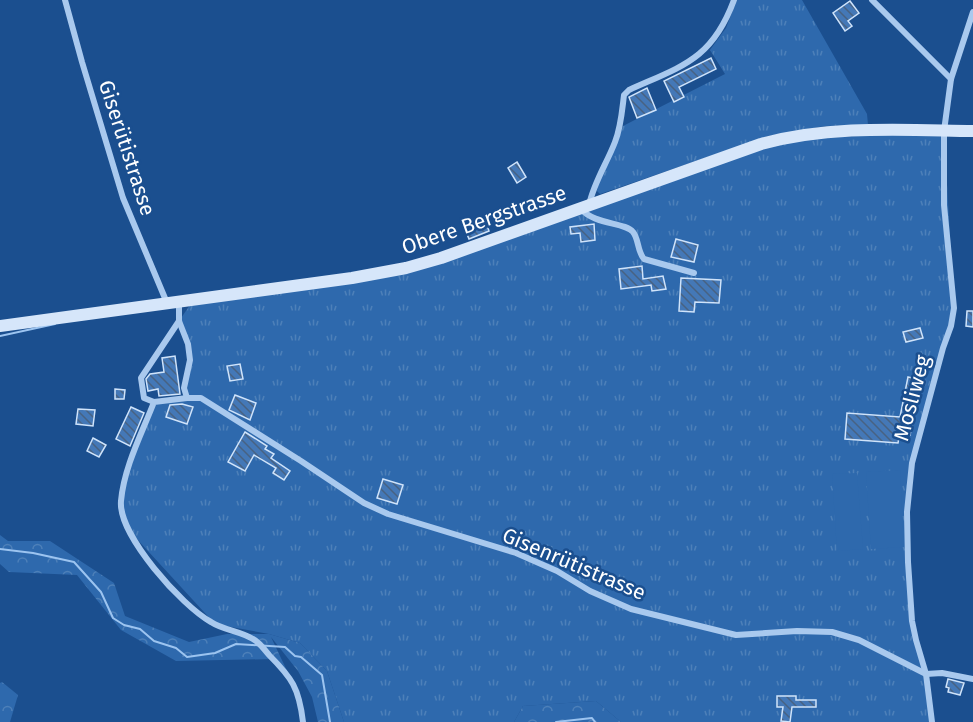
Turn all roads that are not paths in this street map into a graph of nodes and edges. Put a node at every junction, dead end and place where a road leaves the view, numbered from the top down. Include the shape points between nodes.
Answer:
1 (66, 0) edge
2 (734, 0) edge
3 (872, 0) edge
4 (973, 12) edge
5 (951, 79) junction
6 (945, 130) junction
7 (973, 131) edge
8 (585, 206) junction
9 (694, 273) dead end
10 (173, 302) junction
11 (179, 321) junction
12 (0, 326) edge
13 (187, 398) junction
14 (154, 402) junction
15 (926, 674) junction
16 (973, 679) edge
17 (303, 722) edge
18 (932, 722) edge

1 - 10 street, Giserütistrasse via 123,198
2 - 8 street via 718,35 704,51 624,94 618,134
3 - 5 street
4 - 5 street, Mosliweg
5 - 6 street, Mosliweg
6 - 7 main road, Obere Bergstrasse
6 - 8 main road, Obere Bergstrasse via 838,130 785,137
6 - 15 street, Mosliweg via 944,205 954,308 912,463 907,512 912,621
8 - 9 street via 585,213 634,232 644,259
8 - 10 main road, Obere Bergstrasse via 406,268
10 - 11 street
10 - 12 main road, Obere Bergstrasse
11 - 13 street via 190,360 184,388
11 - 14 street via 141,378 144,398
13 - 14 street
13 - 15 street, Gisenrütistrasse via 201,399 364,503 516,553 631,609 736,635 832,632 860,640
14 - 17 street via 124,480 120,502 125,526 152,565 193,610 212,623 254,639 289,675 297,689
15 - 16 street, Gisenrütistrasse
15 - 18 street, Mosliweg

